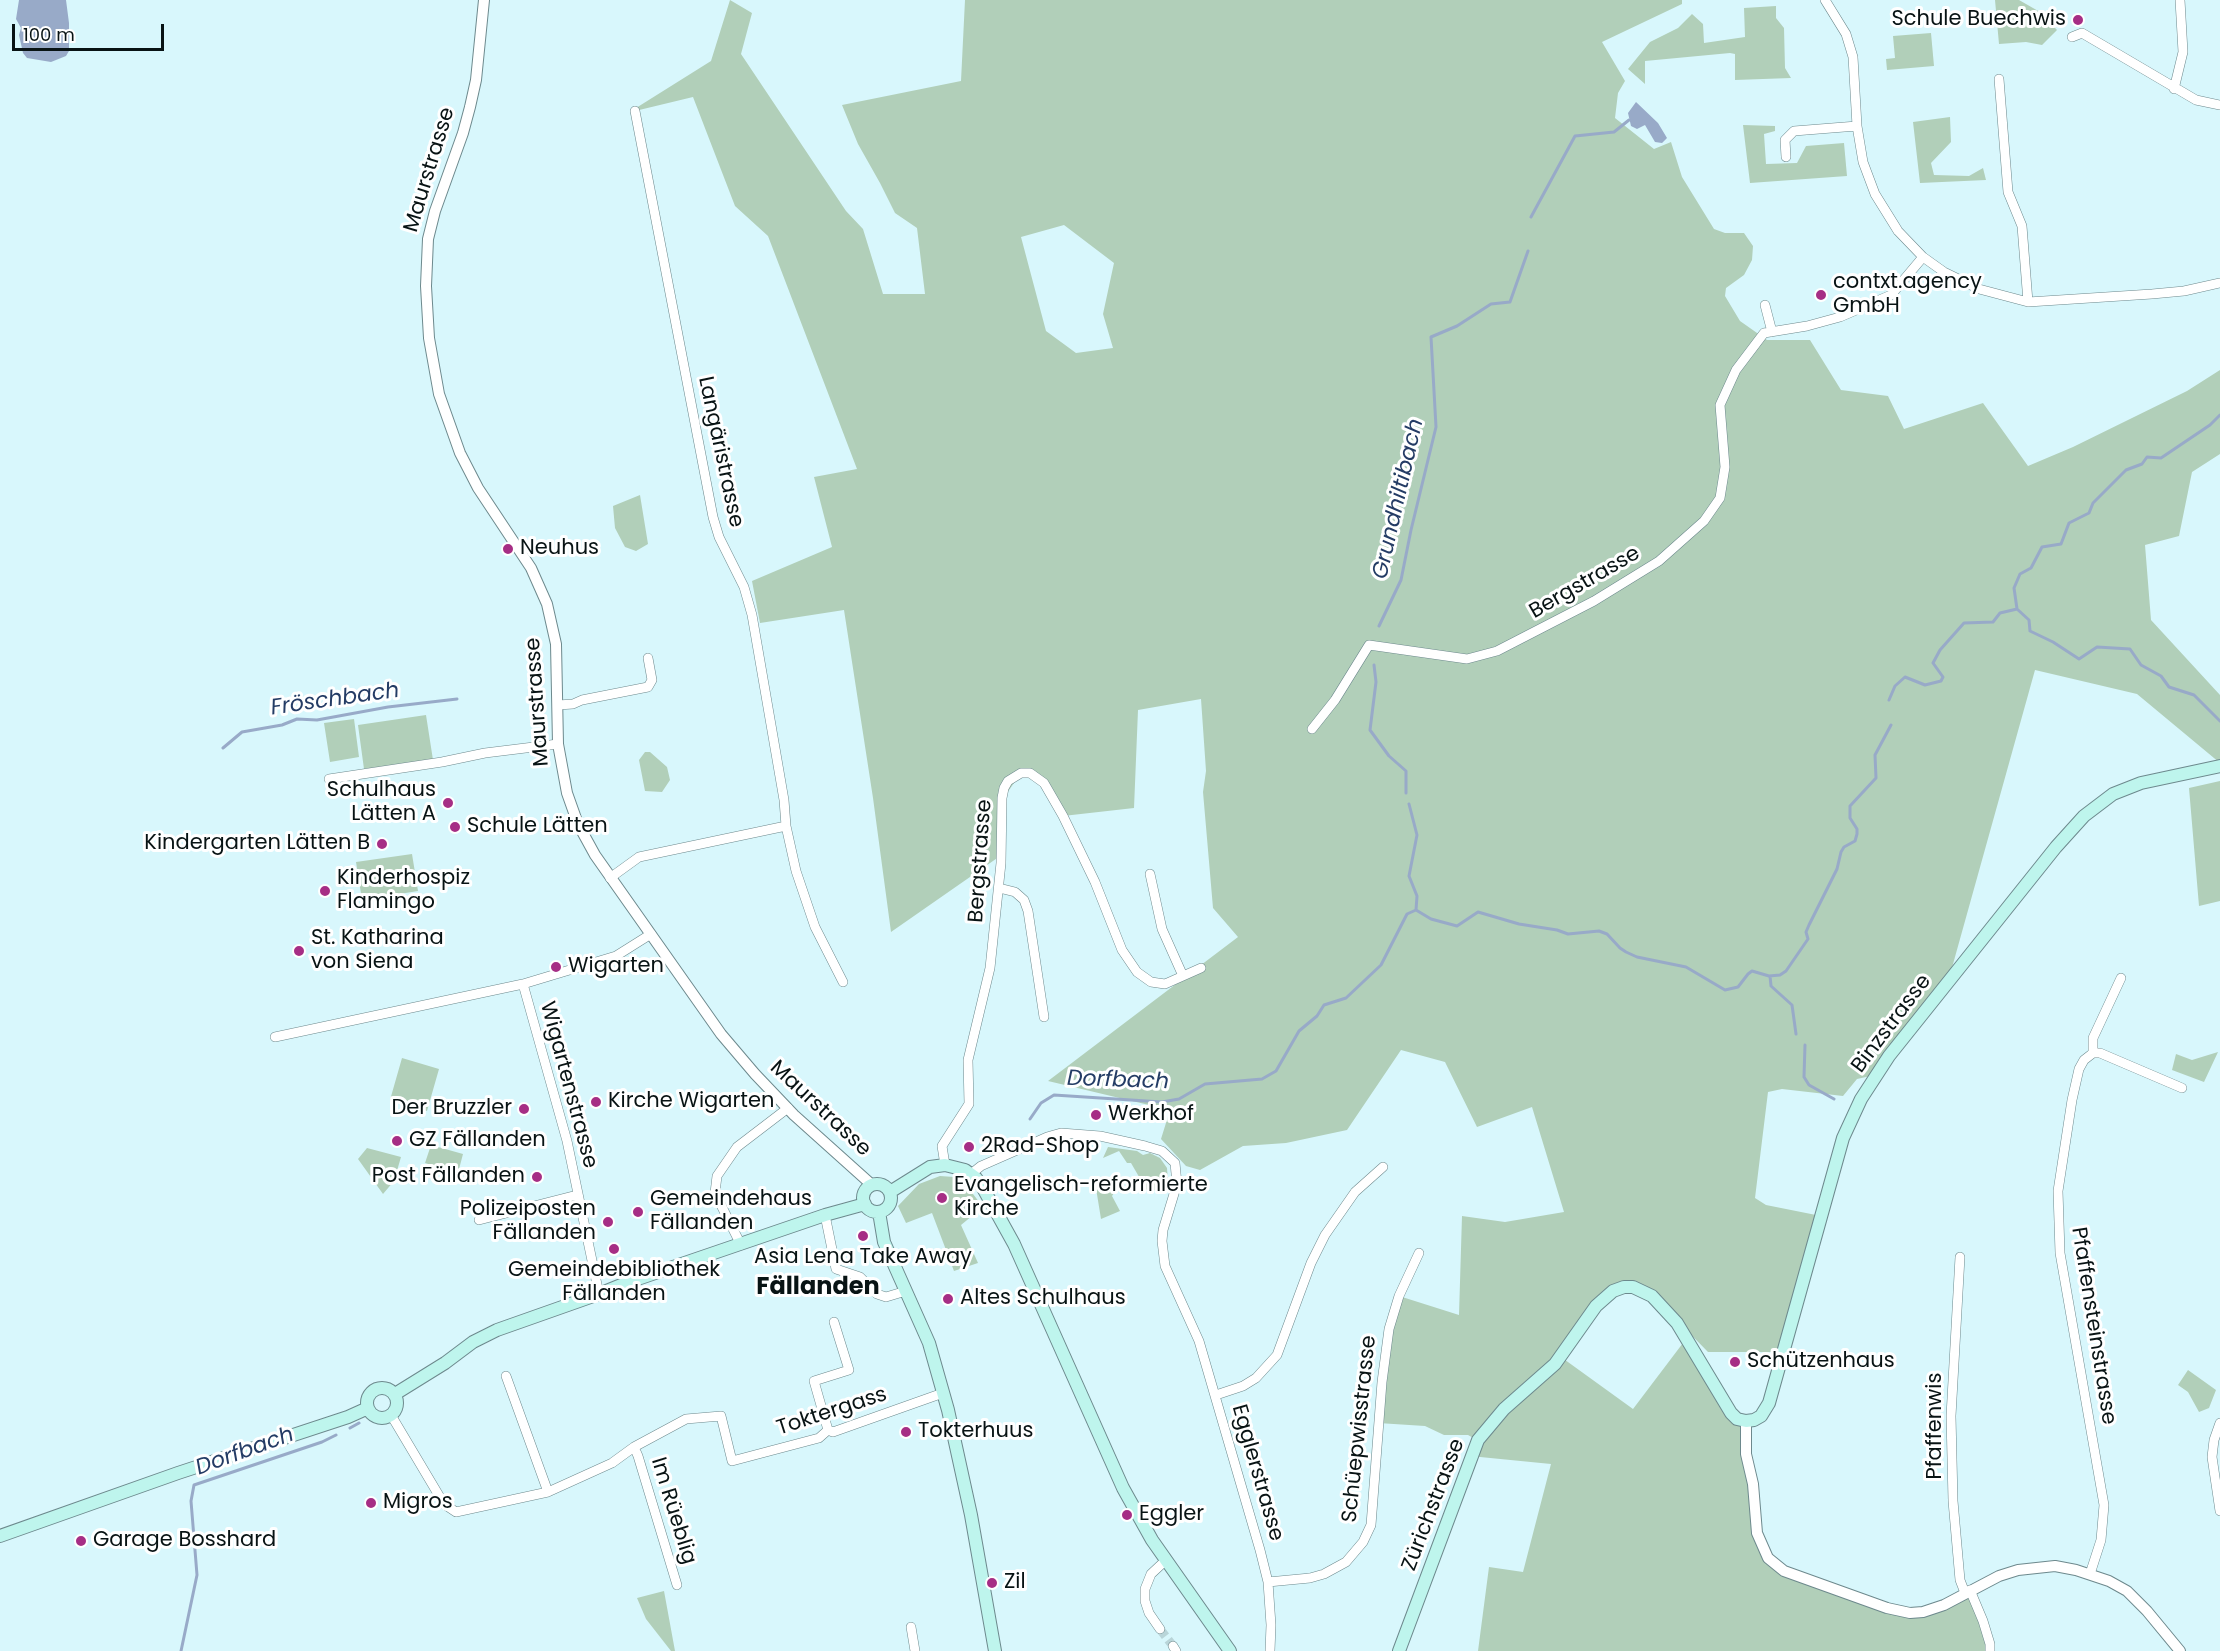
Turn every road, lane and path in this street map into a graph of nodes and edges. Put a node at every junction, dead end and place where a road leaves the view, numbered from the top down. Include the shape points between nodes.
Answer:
1 (484, 0) edge
2 (1825, 0) edge
3 (2180, 0) edge
4 (2073, 37) dead end
5 (1999, 80) dead end
6 (2175, 89) junction
7 (2220, 105) edge
8 (635, 111) dead end
9 (1857, 126) junction
10 (1786, 157) dead end
11 (1923, 257) junction
12 (2220, 283) edge
13 (2028, 302) junction
14 (1765, 305) dead end
15 (1768, 333) junction
16 (648, 658) dead end
17 (558, 705) junction
18 (1312, 729) dead end
19 (558, 744) junction
20 (2220, 766) edge
21 (329, 779) dead end
22 (786, 826) junction
23 (1150, 874) dead end
24 (610, 878) junction
25 (999, 888) junction
26 (651, 934) junction
27 (1202, 968) dead end
28 (1183, 976) junction
29 (2121, 978) dead end
30 (843, 982) dead end
31 (523, 984) junction
32 (1044, 1017) dead end
33 (275, 1037) dead end
34 (2093, 1053) junction
35 (2182, 1088) dead end
36 (788, 1108) junction
37 (945, 1164) junction
38 (1383, 1167) dead end
39 (971, 1174) junction
40 (872, 1185) junction
41 (890, 1192) junction
42 (578, 1195) junction
43 (865, 1204) junction
44 (879, 1212) junction
45 (825, 1215) junction
46 (479, 1220) dead end
47 (741, 1245) junction
48 (1419, 1253) dead end
49 (1960, 1257) dead end
50 (906, 1291) junction
51 (599, 1294) junction
52 (834, 1322) dead end
53 (506, 1376) dead end
54 (943, 1393) junction
55 (395, 1394) junction
56 (1216, 1395) junction
57 (368, 1408) junction
58 (391, 1415) junction
59 (1746, 1421) junction
60 (2220, 1423) edge
61 (828, 1430) junction
62 (634, 1447) junction
63 (548, 1492) junction
64 (2220, 1511) edge
65 (0, 1536) edge
66 (1166, 1560) junction
67 (2090, 1574) junction
68 (1268, 1582) junction
69 (676, 1585) dead end
70 (1967, 1592) junction
71 (911, 1627) dead end
72 (1160, 1629) tunnel mouth
73 (915, 1651) edge
74 (995, 1651) edge
75 (1230, 1651) edge
76 (1270, 1651) edge
77 (1399, 1651) edge
78 (1990, 1651) edge
79 (2180, 1651) edge

1 - 17 street, Maurstrasse via 470,107 428,239 429,338 439,394 460,453 478,488 531,568 547,604 556,644
2 - 9 street via 1846,34 1853,57
3 - 6 street via 2182,52
4 - 6 street via 2082,33
5 - 13 street via 2008,192 2022,226
6 - 7 street via 2196,100
8 - 22 street, Langäristrasse via 712,517 744,587 752,615
9 - 10 street via 1794,131 1785,140
9 - 11 street via 1863,162 1875,194 1898,231
11 - 13 street via 1966,284
11 - 15 street via 1891,295 1840,317
12 - 13 street via 2184,291
14 - 15 street
15 - 18 street, Bergstrasse via 1736,370 1720,405 1725,467 1720,498 1704,521 1659,561 1594,601 1497,651 1467,659 1369,645
16 - 17 street via 652,680 648,687
17 - 19 street, Maurstrasse
19 - 21 street
19 - 24 street, Maurstrasse via 567,793 578,824
20 - 59 main road, Binzstrasse via 2140,783 2089,811 1888,1056 1843,1138 1769,1403 1761,1416
22 - 24 street via 639,857
22 - 30 street, Langäristrasse via 815,927
23 - 28 street via 1161,929
24 - 26 street, Maurstrasse
25 - 28 street, Bergstrasse via 1004,788 1014,776 1030,773 1044,783 1064,816 1122,950 1137,972 1151,982 1165,984
25 - 32 street via 1015,892 1028,911
25 - 37 street, Bergstrasse via 990,968 968,1060 969,1104 942,1146
26 - 31 street, Wigartenstrasse via 616,956
26 - 36 street, Maurstrasse via 721,1034
27 - 28 street, Bergstrasse
29 - 34 street, Pfaffensteinstrasse via 2093,1038
31 - 33 street
31 - 42 street, Wigartenstrasse
34 - 35 street
34 - 67 street, Pfaffensteinstrasse via 2079,1069 2058,1191 2060,1253 2104,1505 2101,1540
36 - 40 street, Maurstrasse
36 - 47 street via 737,1147 717,1176 715,1193
37 - 39 main road
37 - 41 main road via 930,1167
38 - 56 street via 1355,1192 1325,1235 1277,1355 1250,1382
39 - 56 street, Egglerstrasse via 981,1166 1061,1133 1100,1136 1162,1151 1176,1163 1177,1184 1163,1230 1163,1253
39 - 66 main road via 999,1214 1123,1488
40 - 41 main road via 882,1185
40 - 43 main road via 864,1195
41 - 44 main road via 890,1203
42 - 46 street
42 - 51 street, Wigartenstrasse
43 - 44 main road
43 - 45 main road
44 - 50 main road via 884,1242
45 - 47 main road
45 - 50 street via 836,1269 860,1276 886,1298
47 - 51 main road
48 - 68 street, Schüepwisstrasse via 1389,1329 1371,1525 1353,1555 1334,1569 1310,1578
49 - 70 street, Pfaffenwis via 1951,1416 1960,1581
50 - 54 main road via 929,1343
51 - 55 main road via 487,1334
52 - 61 street via 849,1370 814,1381
53 - 63 street
54 - 61 street, Toktergass via 833,1432
54 - 74 main road via 970,1505
55 - 57 main road via 376,1388 368,1397
55 - 58 main road via 397,1407
56 - 68 street, Egglerstrasse
57 - 58 main road via 375,1416
57 - 65 main road
58 - 63 street via 444,1504 456,1512
59 - 70 street via 1746,1454 1757,1533 1768,1558 1779,1568 1910,1613 1929,1610
59 - 77 main road, Zürichstrasse via 1734,1416 1724,1405 1677,1323 1662,1305 1636,1287 1613,1291 1596,1306 1555,1364 1503,1409 1478,1440
60 - 64 street via 2212,1457
61 - 62 street, Toktergass via 819,1438 732,1461 721,1416 686,1419
62 - 63 street via 612,1464
62 - 69 street, Im Rüeblig
66 - 72 street via 1151,1574 1145,1589 1149,1613
66 - 75 main road
67 - 70 street via 2055,1566 2027,1568
67 - 79 street via 2132,1596
68 - 76 street, Egglerstrasse
70 - 78 street, Pfaffenwis via 1983,1621
71 - 73 street

